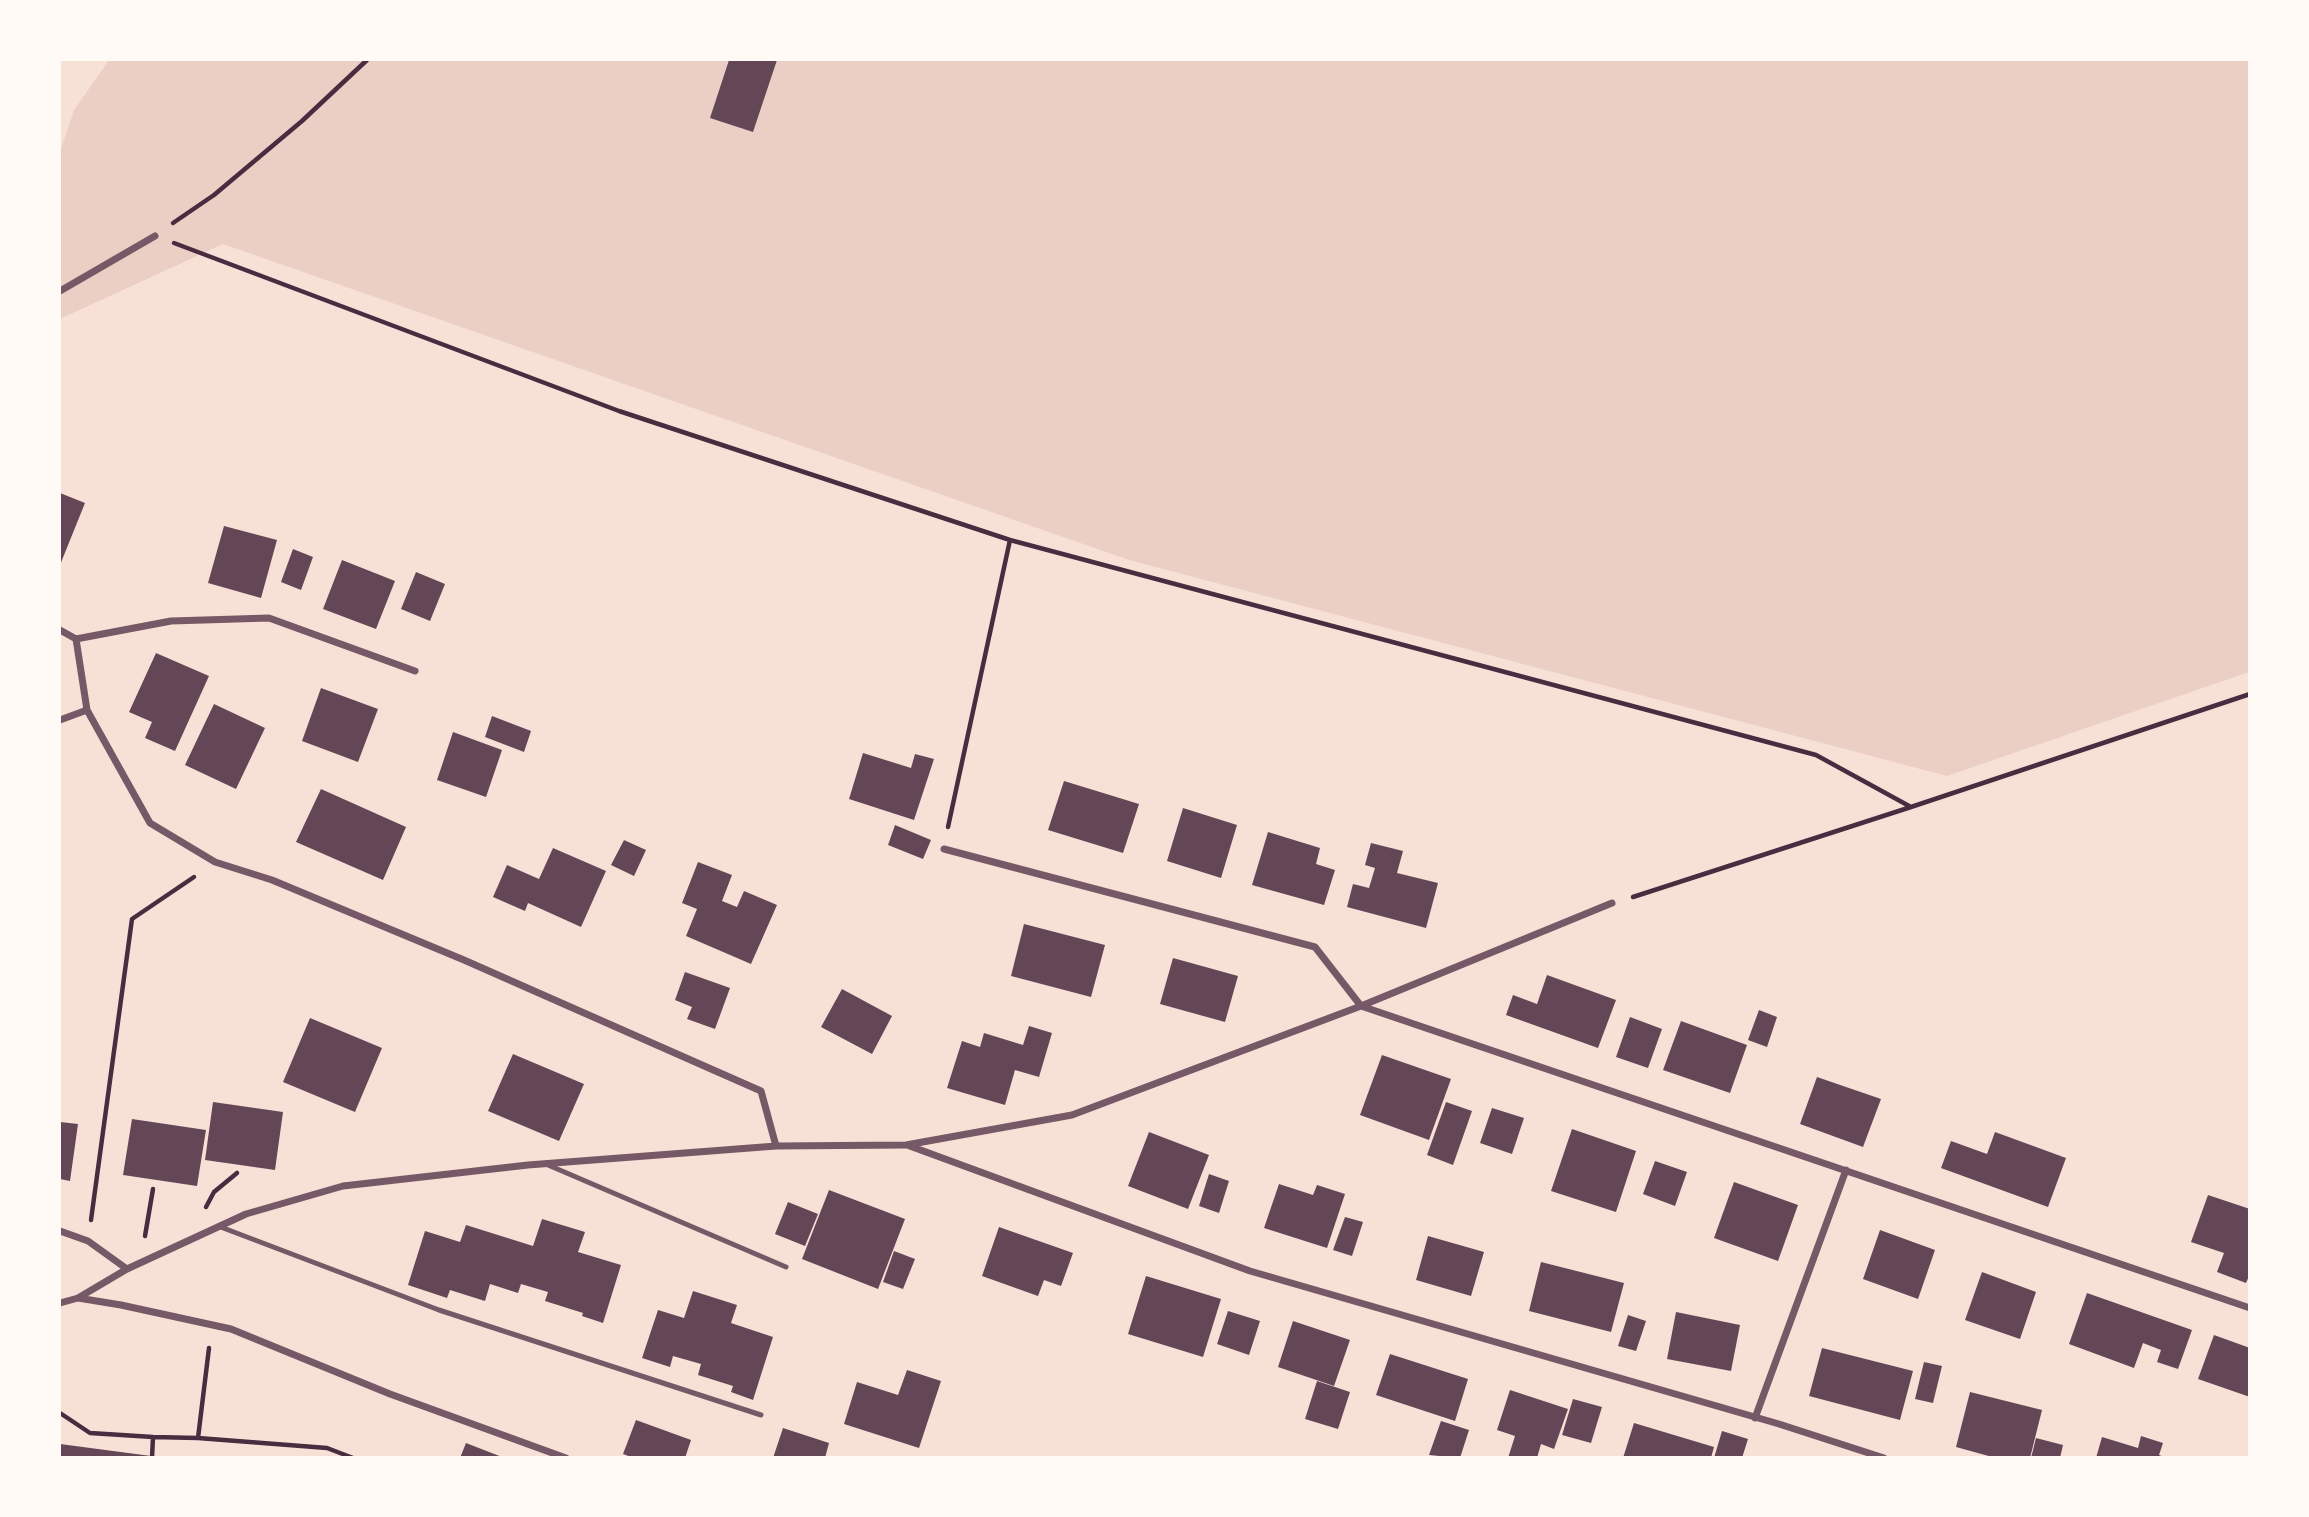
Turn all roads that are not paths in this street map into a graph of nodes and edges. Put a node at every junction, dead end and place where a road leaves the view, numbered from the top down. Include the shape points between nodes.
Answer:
1 (155, 236) road end
2 (60, 291) edge
3 (60, 630) edge
4 (76, 639) junction
5 (415, 671) dead end
6 (87, 710) junction
7 (60, 720) edge
8 (944, 849) road end
9 (1612, 903) road end
10 (1361, 1006) junction
11 (906, 1145) junction
12 (776, 1146) junction
13 (544, 1164) junction
14 (1846, 1170) junction
15 (218, 1226) junction
16 (60, 1231) edge
17 (786, 1267) dead end
18 (127, 1269) junction
19 (78, 1298) junction
20 (60, 1303) edge
21 (2249, 1308) edge
22 (761, 1415) dead end
23 (1755, 1418) junction
24 (566, 1458) edge
25 (1884, 1458) edge

1 - 2 street
3 - 4 street
4 - 5 street via 172,621 269,618
4 - 6 street
6 - 7 street
6 - 12 street via 150,823 215,862 272,880 452,954 761,1091
8 - 10 street via 1315,947
9 - 10 street
10 - 11 street via 1072,1115
10 - 14 street
11 - 12 street
11 - 23 street via 1250,1271
12 - 13 street
13 - 15 street via 343,1186
13 - 17 lane
14 - 21 street
14 - 23 street
15 - 18 street
15 - 22 lane via 439,1310
16 - 18 street via 88,1241
18 - 19 street
19 - 20 street
19 - 24 street via 231,1329 390,1394
23 - 25 street

